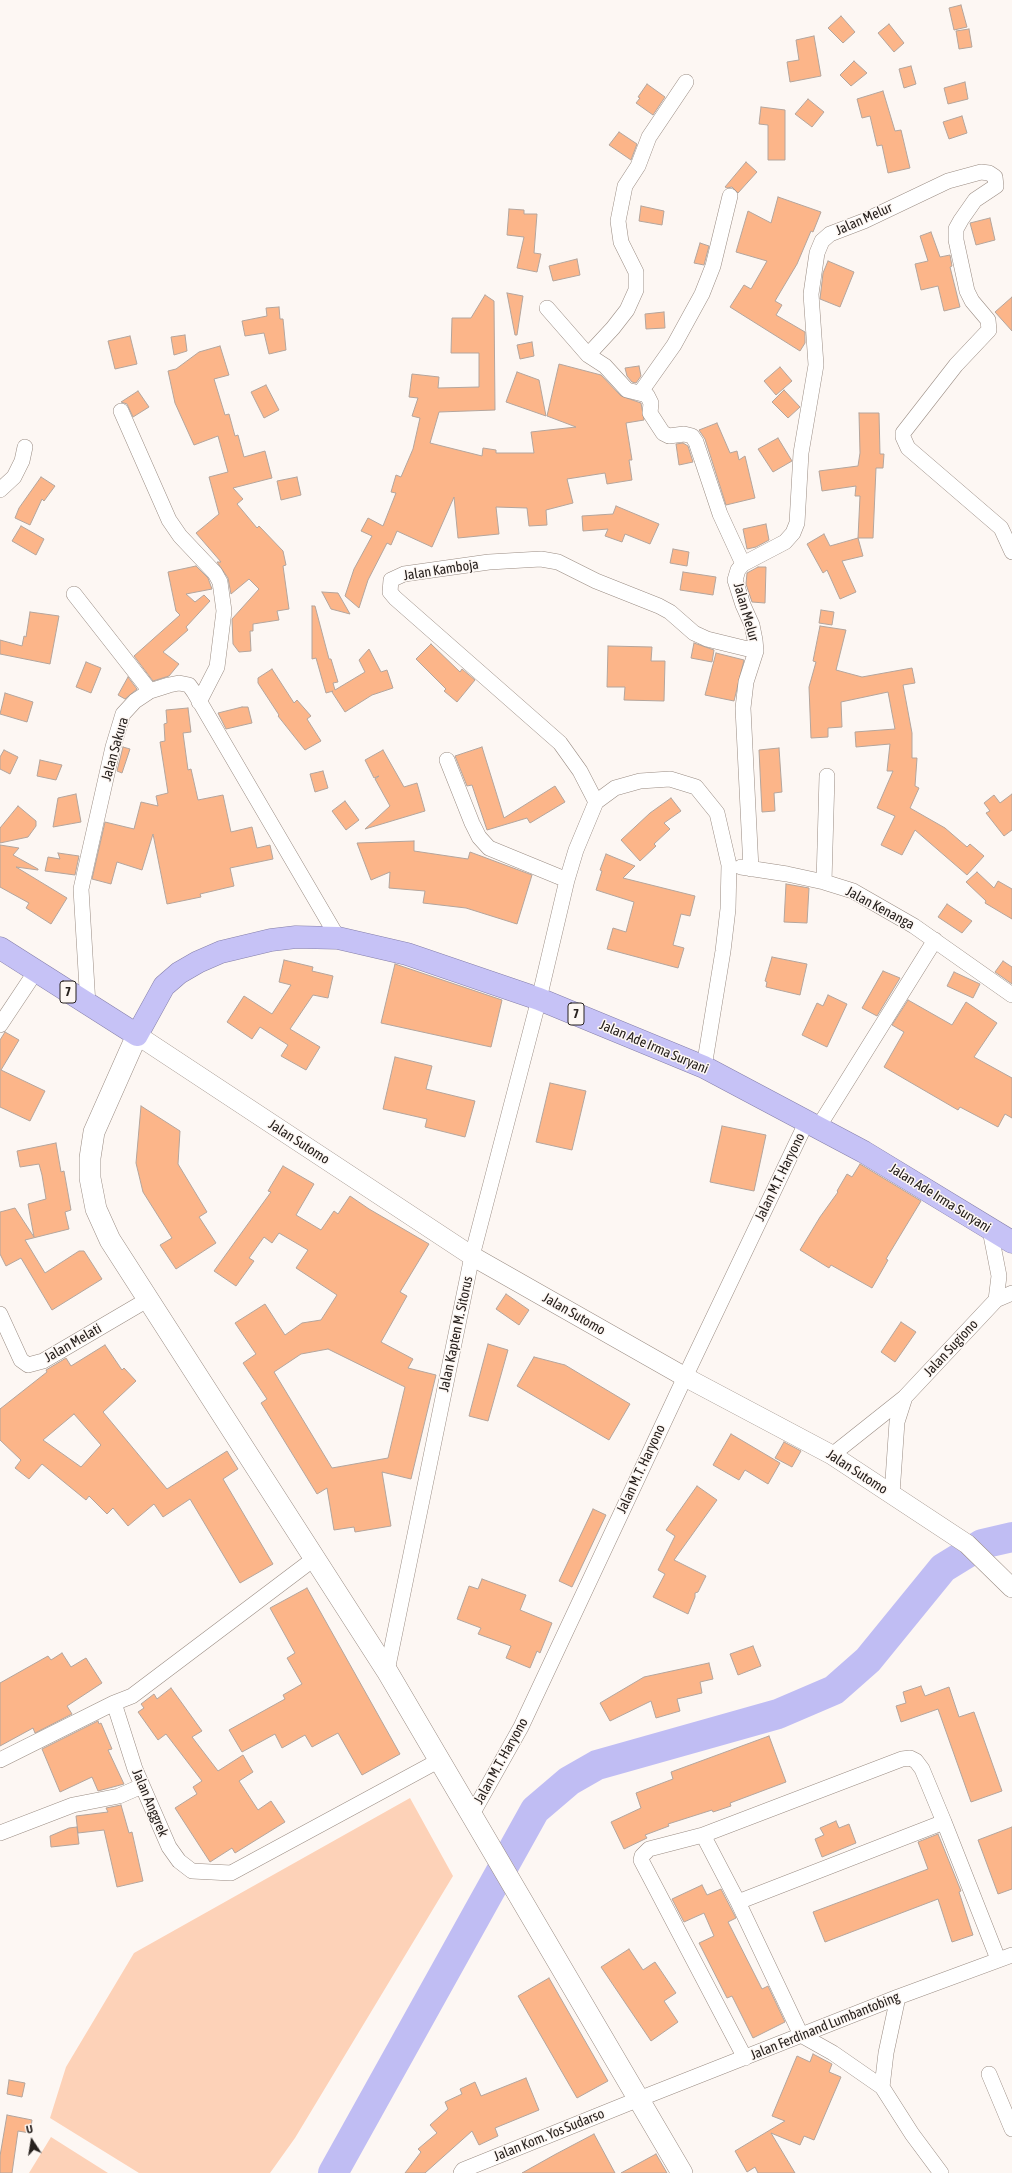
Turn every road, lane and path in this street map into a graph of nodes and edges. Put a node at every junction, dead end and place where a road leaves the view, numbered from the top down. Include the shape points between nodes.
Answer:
1 (686, 82) dead end
2 (730, 196) dead end
3 (547, 308) dead end
4 (588, 354) junction
5 (640, 393) junction
6 (121, 411) dead end
7 (25, 447) dead end
8 (0, 490) edge
9 (1012, 552) edge
10 (743, 564) junction
11 (74, 594) dead end
12 (756, 650) junction
13 (150, 691) junction
14 (199, 702) junction
15 (447, 760) dead end
16 (827, 776) dead end
17 (596, 802) junction
18 (728, 865) junction
19 (751, 869) junction
20 (567, 880) junction
21 (824, 882) junction
22 (338, 938) junction
23 (935, 940) junction
24 (0, 948) edge
25 (36, 971) junction
26 (1012, 995) edge
27 (539, 999) junction
28 (88, 1006) junction
29 (0, 1025) edge
30 (137, 1035) junction
31 (704, 1067) junction
32 (813, 1123) junction
33 (990, 1230) junction
34 (1012, 1242) edge
35 (472, 1256) junction
36 (1012, 1293) edge
37 (147, 1300) junction
38 (996, 1300) junction
39 (0, 1314) edge
40 (684, 1377) junction
41 (905, 1397) junction
42 (832, 1454) junction
43 (892, 1494) junction
44 (315, 1558) junction
45 (1010, 1585) edge
46 (387, 1671) junction
47 (114, 1703) junction
48 (0, 1760) edge
49 (438, 1761) junction
50 (142, 1786) junction
51 (471, 1816) junction
52 (944, 1822) junction
53 (0, 1833) edge
54 (703, 1835) junction
55 (738, 1902) junction
56 (1005, 1957) edge
57 (898, 1997) junction
58 (801, 2035) junction
59 (745, 2058) junction
60 (989, 2074) dead end
61 (882, 2087) junction
62 (639, 2099) junction
63 (1012, 2129) edge
64 (461, 2173) edge
65 (682, 2173) edge
66 (941, 2173) edge

1 - 4 street via 649,137 638,166 625,186 618,221 622,242 636,272 636,290 627,310
2 - 5 street via 715,259 702,294 674,345
3 - 4 street
4 - 5 street via 605,366 628,390
5 - 10 street via 647,395 651,403 650,413 662,433 669,436 692,436 696,442 720,514
6 - 14 street via 169,520 180,536 216,573 220,582 224,611 217,667
7 - 8 street via 22,461 14,477
9 - 10 street, Jalan Melur via 1001,528 908,448 903,437 903,433 956,365 989,330 988,320 967,291 956,240 956,229 975,200 996,186 995,177 981,172 948,181 864,221 830,234 822,241 812,281 816,365 801,453 796,523 793,533 785,542
10 - 12 street, Jalan Melur via 735,580 752,626
11 - 13 street
12 - 17 street, Jalan Kamboja via 707,639 694,633 659,606 596,581 558,562 541,559 489,562 404,574 391,580 390,592 395,598 560,743 580,771
12 - 19 street, Jalan Melur via 746,682 743,708
13 - 14 street, Jalan Sakura via 179,683 189,685
13 - 28 street, Jalan Sakura via 135,701 123,714 113,747 81,889
14 - 22 street, Jalan Sakura
15 - 20 street via 472,823 488,848
16 - 21 street
17 - 18 street via 615,788 640,781 670,779 696,787 717,813
17 - 20 street, Jalan Kapten M. Sitorus via 576,850
18 - 19 street, Jalan Kenanga
18 - 31 street via 728,909
19 - 21 street, Jalan Kenanga
20 - 27 street, Jalan Kapten M. Sitorus
21 - 23 street, Jalan Kenanga via 852,891
22 - 27 highway, Jalan Ade Irma Suryani / 7 via 407,954
22 - 30 highway, Jalan Ade Irma Suryani / 7 via 296,937 271,940 222,952 198,962 164,986
23 - 26 street, Jalan Kenanga
23 - 32 street, Jalan M.T. Haryono
24 - 25 highway, 7
25 - 28 highway, 7
25 - 29 street
27 - 31 highway, Jalan Ade Irma Suryani / 7
27 - 35 street, Jalan Kapten M. Sitorus
28 - 30 highway, 7
30 - 35 street, Jalan Sutomo
30 - 37 main road via 94,1132 90,1178 96,1209 110,1240
31 - 32 highway, Jalan Ade Irma Suryani / 7
32 - 33 highway, Jalan Ade Irma Suryani / 7 via 927,1188
32 - 40 street, Jalan M.T. Haryono
33 - 34 highway, Jalan Ade Irma Suryani / 7
33 - 38 street via 998,1276
35 - 40 street, Jalan Sutomo
35 - 46 street, Jalan Kapten M. Sitorus
36 - 38 street, Jalan Sugiono
37 - 39 street, Jalan Melati via 43,1361 28,1365 21,1360
37 - 44 main road
38 - 41 street, Jalan Sugiono
40 - 42 street, Jalan Sutomo
40 - 51 street, Jalan M.T. Haryono via 521,1727
41 - 42 street, Jalan Sugiono
41 - 43 street, Jalan Sugiono via 897,1422
42 - 43 street, Jalan Sutomo
43 - 45 street, Jalan Sutomo via 967,1544
44 - 46 main road
44 - 47 street via 132,1696
46 - 49 main road
47 - 48 street
47 - 50 street, Jalan Anggrek
49 - 50 street, Jalan Anggrek via 231,1873 192,1871 179,1861 169,1847
49 - 51 main road
50 - 53 street via 119,1796 73,1805
51 - 62 main road
52 - 54 street via 922,1769 910,1758
52 - 55 street
52 - 56 street
54 - 55 street
54 - 59 street via 655,1846 644,1852 641,1860
55 - 58 street
56 - 57 street, Jalan Ferdinand Lumbantobing
57 - 58 street, Jalan Ferdinand Lumbantobing
57 - 61 street via 887,2046
58 - 59 street, Jalan Ferdinand Lumbantobing
58 - 61 street via 845,2060
59 - 62 street, Jalan Ferdinand Lumbantobing
60 - 63 street
61 - 66 street
62 - 64 street, Jalan Kom. Yos Sudarso via 463,2170
62 - 65 main road

